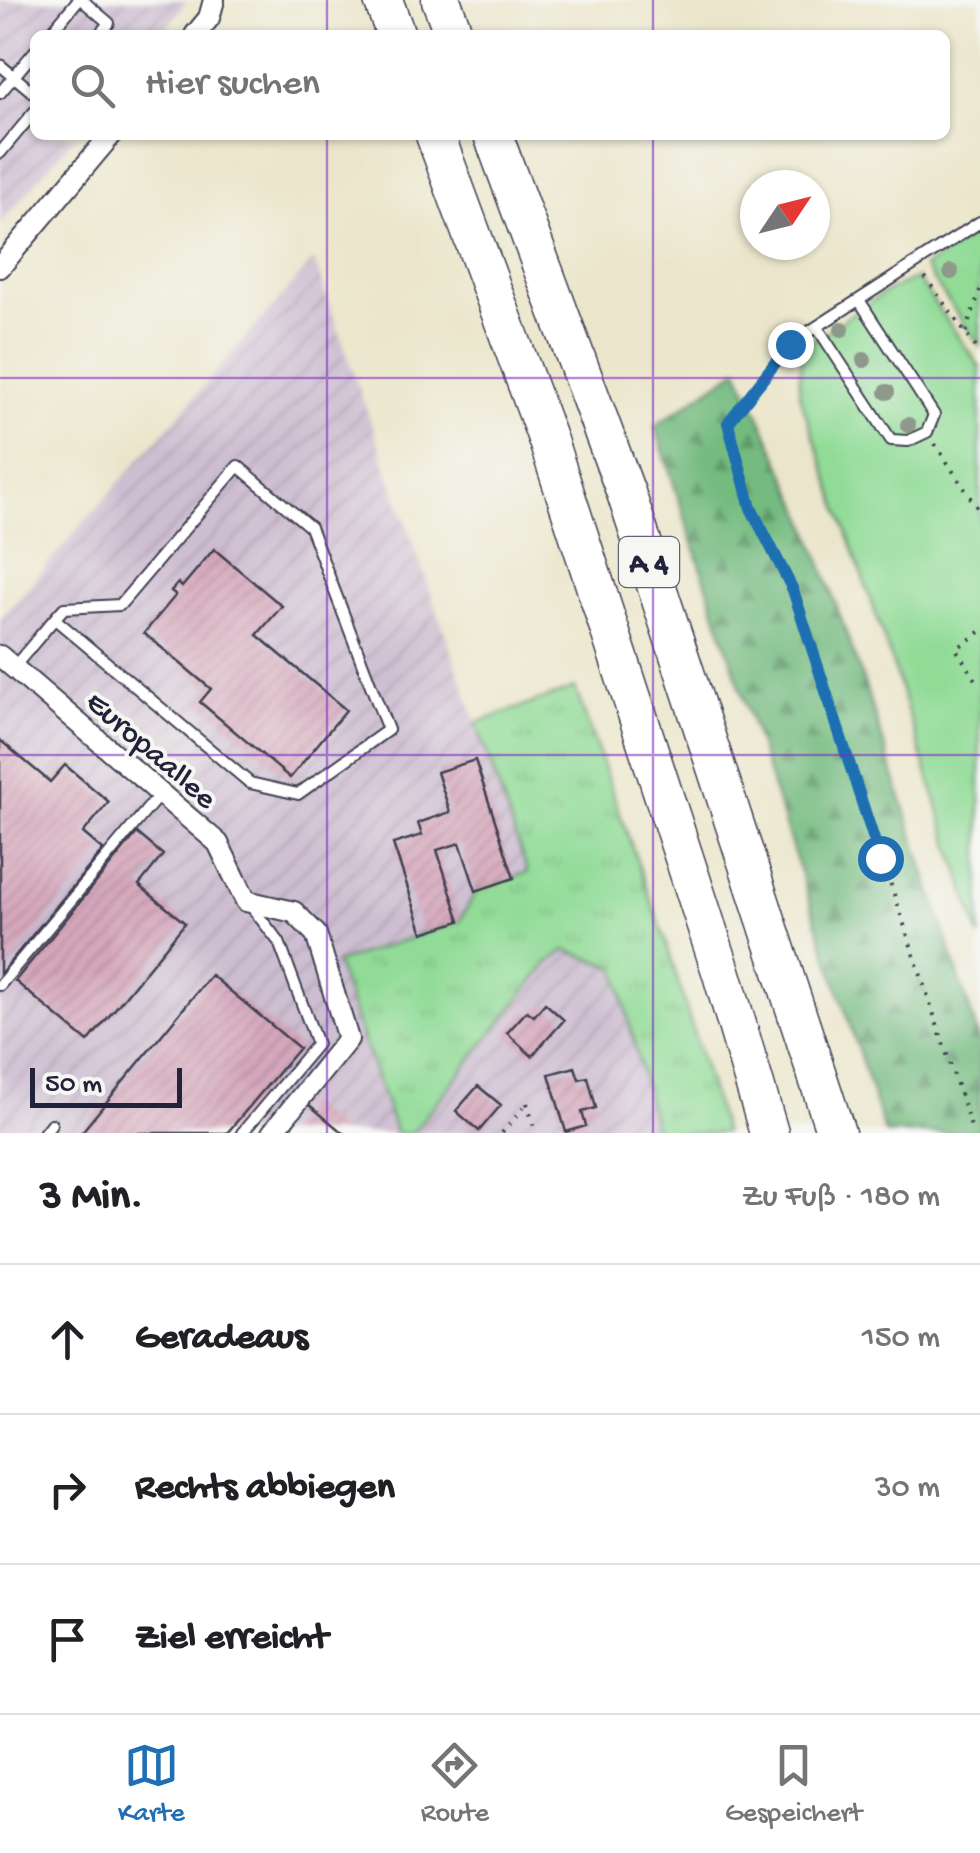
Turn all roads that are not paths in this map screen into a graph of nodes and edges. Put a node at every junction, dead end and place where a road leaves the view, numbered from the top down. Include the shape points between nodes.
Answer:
1 (80, 0) edge
2 (214, 0) edge
3 (383, 0) edge
4 (441, 0) edge
5 (53, 30) edge
6 (103, 30) edge
7 (198, 30) edge
8 (394, 30) edge
9 (452, 30) edge
10 (30, 58) edge
11 (0, 65) edge
12 (14, 76) junction
13 (30, 90) edge
14 (0, 93) edge
15 (30, 118) edge
16 (107, 140) edge
17 (436, 140) edge
18 (495, 140) edge
19 (0, 153) edge
20 (980, 222) edge
21 (0, 268) edge
22 (859, 300) junction
23 (817, 326) junction
24 (790, 344) road end
25 (55, 619) junction
26 (7, 662) edge
27 (160, 793) junction
28 (246, 901) junction
29 (0, 986) edge
30 (242, 1133) edge
31 (272, 1133) edge
32 (769, 1133) edge
33 (836, 1133) edge

1 - 5 lane
1 - 6 lane via 109,23
2 - 7 street
3 - 8 highway
4 - 9 highway
10 - 12 lane
11 - 12 lane
12 - 13 lane
12 - 14 lane
15 - 19 lane
16 - 21 street
17 - 32 highway, A 4 via 548,442
18 - 33 highway, A 4 via 632,511
20 - 22 lane
22 - 23 lane
22 - 23 lane via 934,415 927,432 890,440
23 - 24 lane
25 - 25 lane via 64,608 120,605 238,466 310,527 388,730 298,794 250,783
25 - 26 lane
26 - 27 street, Europaallee
27 - 28 street, Europaallee via 218,843
27 - 29 lane
28 - 30 lane via 279,942 317,1044
28 - 31 street via 294,912 316,934 348,1039

